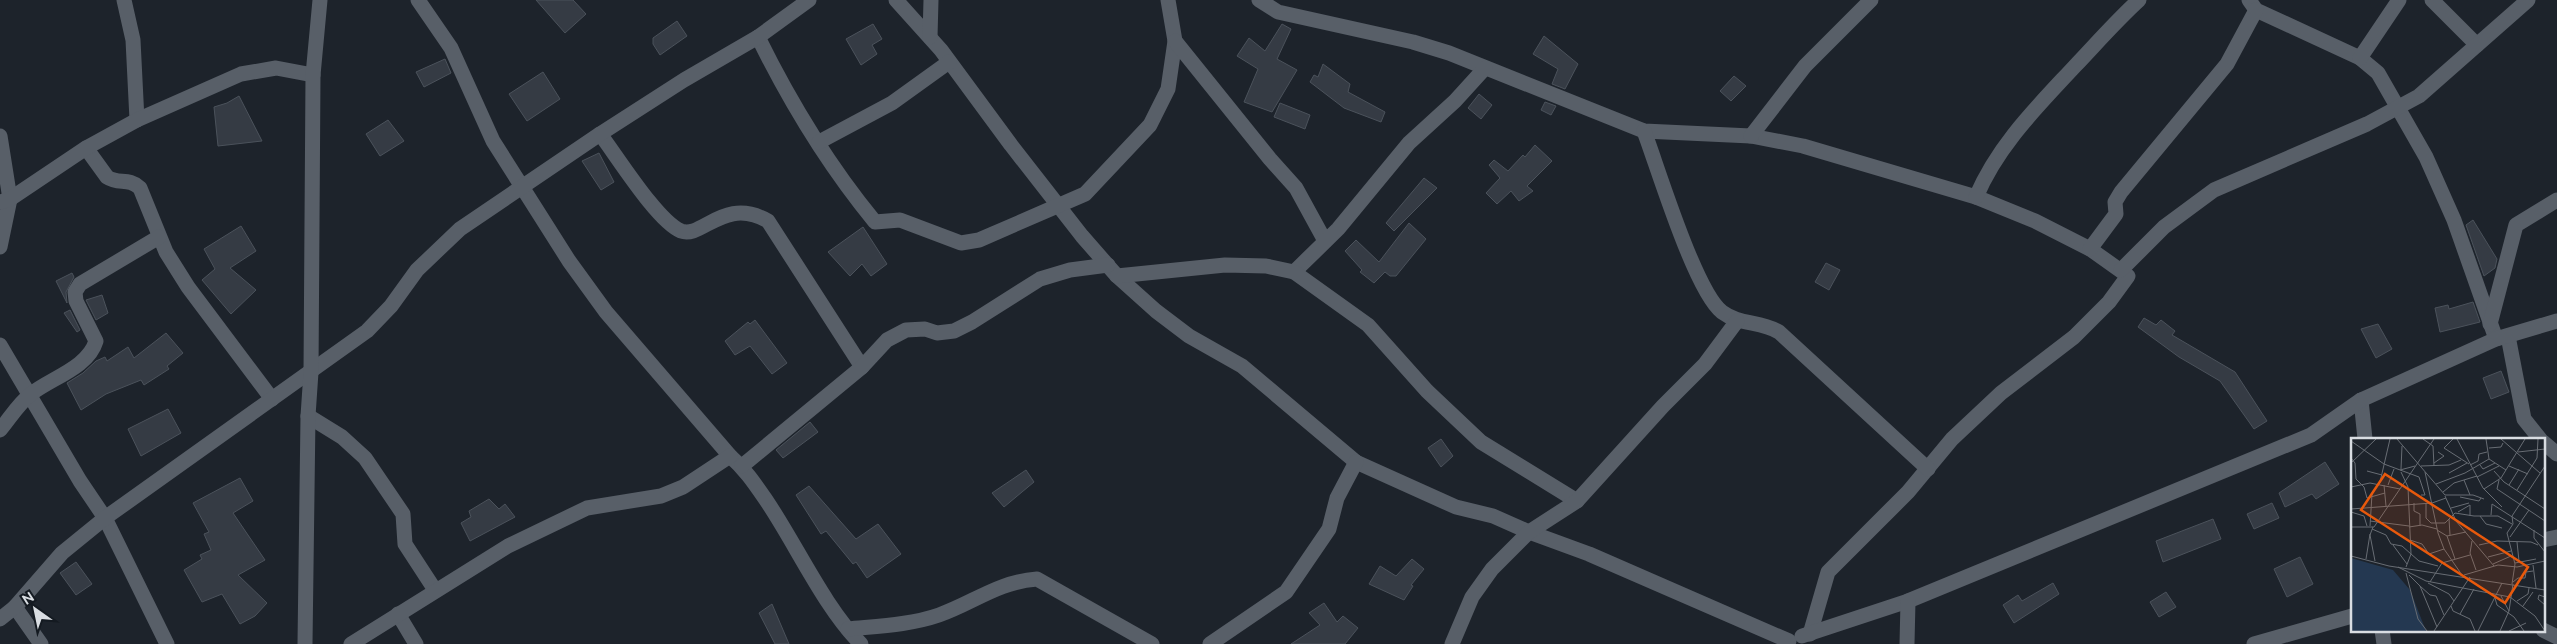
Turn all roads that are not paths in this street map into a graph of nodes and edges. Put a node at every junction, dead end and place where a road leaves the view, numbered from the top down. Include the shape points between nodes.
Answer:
1 (320, 0) edge
2 (418, 0) edge
3 (809, 0) edge
4 (896, 0) edge
5 (931, 0) edge
6 (1168, 0) edge
7 (1259, 0) edge
8 (1871, 0) edge
9 (2137, 0) edge
10 (2432, 0) edge
11 (2528, 0) edge
12 (126, 1) edge
13 (2392, 3) edge
14 (2253, 5) edge
15 (758, 37) junction
16 (930, 37) junction
17 (1175, 41) junction
18 (2477, 45) junction
19 (2360, 58) junction
20 (949, 62) junction
21 (1485, 68) junction
22 (313, 75) junction
23 (2400, 108) junction
24 (137, 120) junction
25 (1644, 131) junction
26 (600, 134) junction
27 (0, 136) edge
28 (1751, 136) junction
29 (819, 142) junction
30 (86, 148) junction
31 (522, 187) junction
32 (1976, 197) junction
33 (2557, 200) edge
34 (5, 201) edge
35 (1058, 206) junction
36 (159, 237) junction
37 (1325, 242) junction
38 (0, 247) edge
39 (2090, 249) junction
40 (1113, 270) junction
41 (2120, 270) junction
42 (1294, 272) junction
43 (1737, 321) junction
44 (2557, 321) edge
45 (2490, 324) junction
46 (2502, 338) junction
47 (0, 345) edge
48 (862, 366) junction
49 (311, 372) junction
50 (30, 395) junction
51 (272, 399) junction
52 (2361, 400) junction
53 (308, 416) junction
54 (0, 430) edge
55 (2365, 438) edge
56 (2539, 438) edge
57 (2544, 443) edge
58 (2557, 454) edge
59 (736, 461) junction
60 (1356, 462) junction
61 (1928, 469) junction
62 (1577, 502) junction
63 (106, 518) junction
64 (1529, 532) junction
65 (2557, 536) edge
66 (2544, 540) edge
67 (435, 590) junction
68 (1908, 601) junction
69 (15, 607) junction
70 (398, 614) junction
71 (2351, 616) edge
72 (0, 619) edge
73 (848, 629) junction
74 (2544, 630) edge
75 (1810, 634) junction
76 (2557, 637) edge
77 (1786, 642) edge
78 (40, 644) edge
79 (168, 644) edge
80 (305, 644) edge
81 (351, 644) edge
82 (416, 644) edge
83 (860, 644) edge
84 (1152, 644) edge
85 (1210, 644) edge
86 (1452, 644) edge
87 (1907, 644) edge
88 (2254, 644) edge

1 - 22 street
2 - 31 street via 451,48 493,141
3 - 15 street
4 - 16 street
5 - 16 street
6 - 17 street
7 - 21 street via 1278,12 1414,42
8 - 28 street via 1805,66
9 - 32 street via 2018,128 1996,156
10 - 18 street
11 - 18 street
12 - 24 street via 133,40
13 - 19 street
14 - 19 street
14 - 39 street via 2227,64 2121,192 2115,202 2116,214
15 - 26 street
15 - 29 street via 781,84
16 - 20 street
17 - 35 street via 1168,89 1150,125 1085,194
17 - 37 street via 1296,188
18 - 23 street via 2426,90
19 - 23 street via 2378,73
20 - 29 street via 892,103
20 - 35 street
21 - 25 street
21 - 37 street via 1455,101 1409,142
22 - 24 street via 276,68 249,72
22 - 49 street
23 - 41 street via 2214,190 2164,227
23 - 45 street via 2454,220
24 - 30 street
25 - 28 street
25 - 43 street via 1693,264 1714,303
26 - 31 street
26 - 48 street via 661,215 679,230 691,232 735,212 768,221
27 - 34 street
28 - 32 street via 1803,146
29 - 35 street via 875,222 900,220 961,243 979,240
30 - 34 street
30 - 36 street via 107,177 132,181 140,188
31 - 49 street via 434,251 391,306 366,331
31 - 59 street via 606,312
32 - 39 street via 2035,221
33 - 45 street via 2516,225
34 - 38 street
35 - 40 street
36 - 50 street via 80,284 75,292 76,301 96,342 94,350 85,360
36 - 51 street via 188,287
37 - 42 street
39 - 41 street
40 - 42 street via 1266,266
40 - 48 street via 1070,270 1040,279 954,330 937,333 925,329 906,330 887,340
40 - 60 street via 1156,311 1189,336 1242,366
41 - 61 street via 2128,276 2098,313 2048,358 2001,393 1952,439
42 - 62 street via 1368,325 1427,391 1481,442
43 - 61 street via 1762,324 1779,332
43 - 62 street via 1705,364 1662,406
44 - 46 street
45 - 46 street
46 - 52 street
46 - 56 street via 2524,419
47 - 50 street
48 - 59 street
49 - 51 street
49 - 53 street
50 - 54 street
50 - 63 street via 80,481
51 - 63 street
52 - 55 street
52 - 68 street via 2311,435
53 - 67 street via 342,436 365,458 403,514 405,544
53 - 80 street
57 - 58 street
59 - 67 street via 661,496 588,508 508,546
59 - 73 street
60 - 64 street via 1456,506 1493,516
60 - 85 street via 1337,498 1329,529 1286,592
61 - 75 street via 1828,572
62 - 64 street
63 - 69 street via 62,553
63 - 79 street
64 - 77 street via 1589,554
64 - 86 street via 1492,569 1472,597
65 - 66 street
67 - 70 street
68 - 75 street
68 - 87 street
69 - 72 street
69 - 78 street
70 - 81 street
70 - 82 street
71 - 88 street
73 - 83 street
73 - 84 street via 916,622 942,614 1001,586 1037,579
74 - 76 street
75 - 77 street

